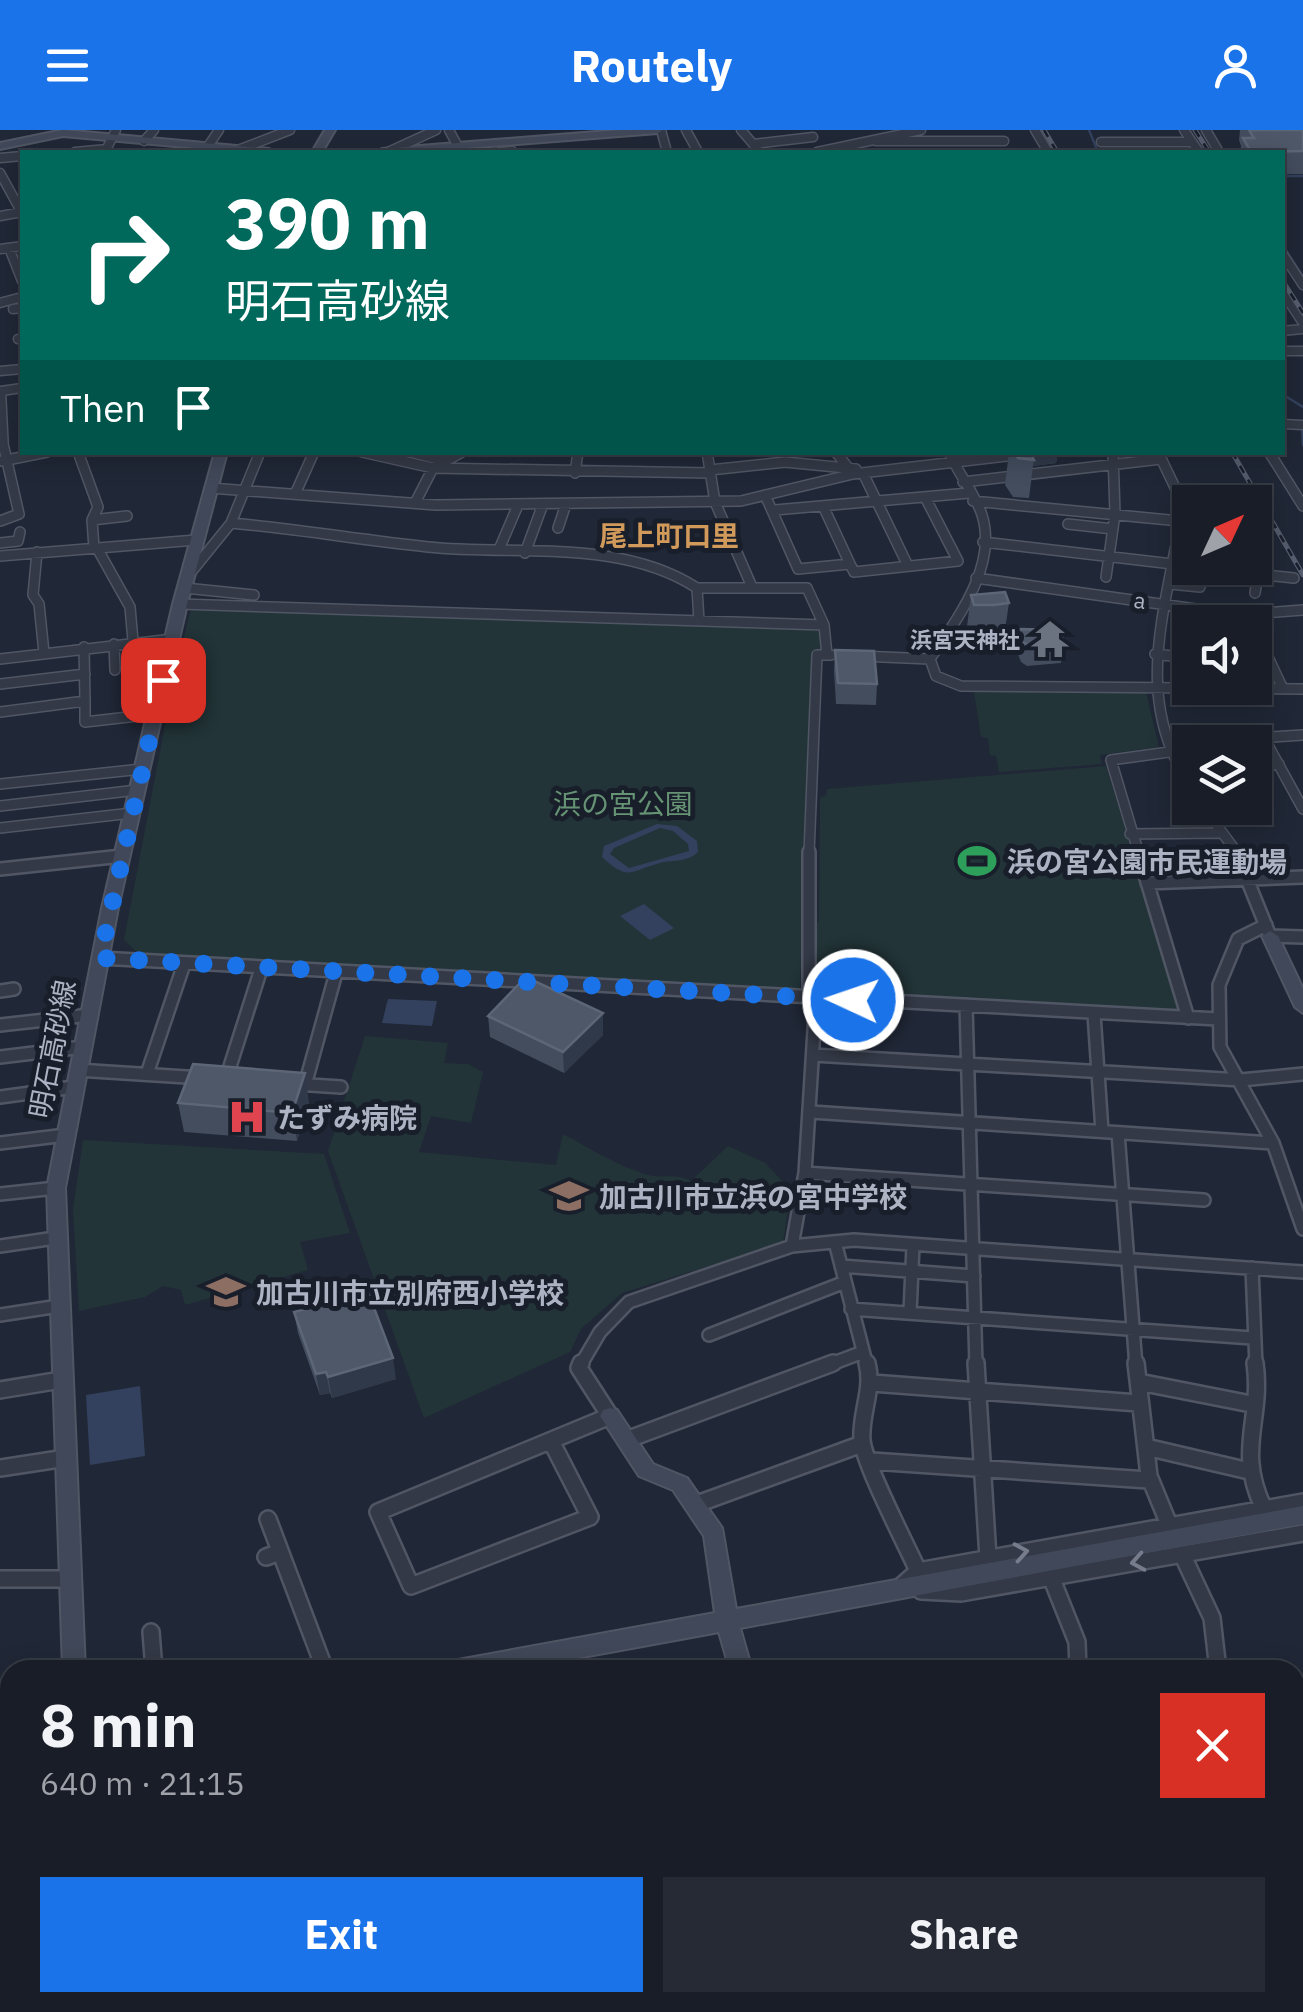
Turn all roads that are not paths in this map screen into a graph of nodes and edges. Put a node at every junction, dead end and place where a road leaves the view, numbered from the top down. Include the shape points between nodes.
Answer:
1 (154, 130) edge
2 (219, 130) edge
3 (290, 130) edge
4 (436, 130) edge
5 (449, 130) edge
6 (659, 130) edge
7 (742, 130) edge
8 (792, 130) edge
9 (921, 130) edge
10 (999, 130) edge
11 (1184, 130) edge
12 (59, 132) edge
13 (597, 132) edge
14 (814, 137) dead end
15 (800, 140) junction
16 (144, 141) junction
17 (876, 141) junction
18 (110, 142) edge
19 (943, 142) junction
20 (977, 142) junction
21 (1004, 142) junction
22 (1101, 142) dead end
23 (1192, 142) junction
24 (753, 144) junction
25 (0, 146) edge
26 (459, 149) edge
27 (81, 150) edge
28 (206, 150) edge
29 (238, 150) joint
30 (391, 150) edge
31 (432, 150) edge
32 (758, 150) edge
33 (837, 150) edge
34 (947, 150) edge
35 (980, 150) edge
36 (1007, 150) edge
37 (1198, 150) edge
38 (0, 174) edge
39 (0, 197) edge
40 (17, 198) edge
41 (4, 249) edge
42 (1285, 254) edge
43 (1295, 255) dead end
44 (1285, 258) edge
45 (20, 277) edge
46 (1302, 288) edge
47 (1285, 296) edge
48 (1303, 326) edge
49 (20, 388) edge
50 (30, 455) edge
51 (79, 455) edge
52 (220, 455) edge
53 (259, 455) edge
54 (313, 455) edge
55 (375, 455) edge
56 (421, 455) edge
57 (456, 455) edge
58 (577, 455) edge
59 (707, 455) edge
60 (791, 455) edge
61 (838, 455) edge
62 (950, 455) edge
63 (1021, 455) edge
64 (1113, 455) edge
65 (1271, 455) edge
66 (1160, 456) edge
67 (2, 460) edge
68 (445, 461) junction
69 (795, 462) junction
70 (954, 465) junction
71 (1114, 465) junction
72 (433, 468) junction
73 (849, 469) junction
74 (710, 471) junction
75 (574, 472) junction
76 (880, 472) junction
77 (863, 473) junction
78 (963, 482) junction
79 (1174, 485) edge
80 (210, 488) junction
81 (246, 489) junction
82 (296, 492) junction
83 (765, 495) junction
84 (926, 497) junction
85 (971, 497) junction
86 (715, 502) junction
87 (878, 502) junction
88 (415, 503) junction
89 (544, 504) junction
90 (566, 504) junction
91 (518, 505) junction
92 (824, 506) junction
93 (1303, 506) edge
94 (775, 510) junction
95 (1115, 514) junction
96 (127, 516) dead end
97 (92, 520) junction
98 (0, 521) edge
99 (1172, 521) edge
100 (231, 523) junction
101 (1068, 524) dead end
102 (558, 528) dead end
103 (1113, 529) junction
104 (20, 532) dead end
105 (196, 540) junction
106 (983, 542) junction
107 (0, 543) edge
108 (500, 547) dead end
109 (96, 548) junction
110 (37, 552) junction
111 (525, 553) junction
112 (0, 556) edge
113 (1110, 556) junction
114 (850, 564) junction
115 (1172, 564) edge
116 (908, 566) junction
117 (1172, 574) edge
118 (1272, 576) edge
119 (1106, 577) dead end
120 (976, 578) junction
121 (1294, 578) dead end
122 (1170, 584) junction
123 (1256, 585) edge
124 (752, 587) junction
125 (1200, 587) dead end
126 (697, 588) junction
127 (184, 590) junction
128 (1255, 593) dead end
129 (254, 595) dead end
130 (1167, 604) junction
131 (1303, 610) edge
132 (699, 621) junction
133 (824, 624) junction
134 (173, 639) junction
135 (133, 641) junction
136 (114, 644) junction
137 (84, 648) junction
138 (44, 653) junction
139 (1155, 654) junction
140 (826, 655) junction
141 (1172, 656) edge
142 (930, 658) junction
143 (0, 659) edge
144 (1272, 665) edge
145 (115, 670) dead end
146 (85, 674) junction
147 (0, 684) edge
148 (1158, 688) junction
149 (1283, 688) junction
150 (1303, 689) edge
151 (85, 701) junction
152 (0, 712) edge
153 (155, 714) junction
154 (1303, 735) edge
155 (1272, 737) edge
156 (1172, 747) edge
157 (1168, 748) junction
158 (1272, 752) edge
159 (1172, 755) edge
160 (1279, 764) junction
161 (1272, 765) edge
162 (142, 769) junction
163 (0, 784) edge
164 (137, 790) junction
165 (0, 806) edge
166 (1303, 809) edge
167 (132, 813) junction
168 (1215, 825) edge
169 (0, 828) edge
170 (1220, 833) junction
171 (1130, 834) junction
172 (122, 856) junction
173 (0, 870) edge
174 (1303, 878) edge
175 (1250, 881) junction
176 (1147, 883) junction
177 (1268, 930) junction
178 (1303, 937) edge
179 (100, 958) junction
180 (184, 964) junction
181 (261, 969) junction
182 (336, 974) junction
183 (14, 989) dead end
184 (0, 990) edge
185 (812, 998) junction
186 (966, 1005) junction
187 (1303, 1008) edge
188 (1094, 1014) junction
189 (90, 1015) junction
190 (1188, 1018) junction
191 (1218, 1019) junction
192 (0, 1025) edge
193 (83, 1048) junction
194 (813, 1055) junction
195 (0, 1057) edge
196 (969, 1064) junction
197 (1097, 1072) junction
198 (147, 1074) junction
199 (1303, 1074) edge
200 (76, 1078) junction
201 (225, 1080) junction
202 (241, 1080) edge
203 (1240, 1080) junction
204 (274, 1083) edge
205 (306, 1085) junction
206 (341, 1087) dead end
207 (0, 1097) edge
208 (810, 1112) junction
209 (972, 1124) junction
210 (1102, 1131) junction
211 (1118, 1133) junction
212 (66, 1135) junction
213 (1273, 1142) junction
214 (0, 1143) edge
215 (805, 1172) junction
216 (974, 1185) junction
217 (56, 1188) junction
218 (0, 1194) edge
219 (1122, 1194) junction
220 (1204, 1200) dead end
221 (1303, 1229) edge
222 (55, 1238) junction
223 (835, 1242) junction
224 (913, 1245) junction
225 (0, 1246) edge
226 (792, 1246) junction
227 (974, 1250) junction
228 (1130, 1259) junction
229 (841, 1266) junction
230 (1252, 1268) junction
231 (912, 1272) junction
232 (1303, 1272) edge
233 (974, 1276) junction
234 (844, 1282) junction
235 (59, 1306) junction
236 (851, 1309) junction
237 (910, 1313) junction
238 (0, 1316) edge
239 (713, 1317) dead end
240 (974, 1318) junction
241 (1135, 1329) junction
242 (723, 1330) junction
243 (708, 1335) dead end
244 (1252, 1338) junction
245 (863, 1352) junction
246 (62, 1380) junction
247 (1139, 1382) junction
248 (872, 1383) junction
249 (0, 1390) edge
250 (976, 1391) junction
251 (1138, 1403) junction
252 (1251, 1404) junction
253 (610, 1416) junction
254 (626, 1440) junction
255 (552, 1442) junction
256 (862, 1444) junction
257 (1146, 1448) junction
258 (66, 1458) junction
259 (872, 1461) junction
260 (0, 1468) edge
261 (980, 1470) junction
262 (1249, 1471) junction
263 (1148, 1480) junction
264 (1303, 1502) edge
265 (697, 1504) junction
266 (1264, 1510) junction
267 (1303, 1515) edge
268 (268, 1519) dead end
269 (1170, 1527) junction
270 (1303, 1533) edge
271 (1182, 1554) junction
272 (988, 1558) junction
273 (918, 1571) junction
274 (1050, 1577) junction
275 (0, 1579) edge
276 (72, 1579) junction
277 (897, 1590) junction
278 (727, 1621) junction
279 (151, 1632) dead end
280 (74, 1660) edge
281 (153, 1660) edge
282 (320, 1660) edge
283 (515, 1660) edge
284 (738, 1660) edge
285 (1078, 1660) edge
286 (1217, 1660) edge

1 - 16 street
2 - 28 street
3 - 29 street
4 - 30 street
5 - 26 street
6 - 13 main road
7 - 24 street
8 - 15 street
9 - 17 street
10 - 21 street
11 - 23 street
12 - 18 main road
12 - 25 main road
13 - 26 main road
14 - 15 street
15 - 24 street
16 - 18 main road
16 - 28 main road
17 - 19 street
17 - 33 street
18 - 27 street
19 - 20 street
19 - 34 street
20 - 21 street
20 - 35 street
21 - 36 street
22 - 23 street
23 - 37 street
24 - 32 street
26 - 31 main road
28 - 29 main road
38 - 40 street
39 - 40 street
41 - 45 street
42 - 43 street
44 - 46 street
47 - 48 street
49 - 67 street via 1,391
50 - 67 street
51 - 97 street via 98,507
52 - 80 main road, 明石高砂線
53 - 81 street
54 - 82 street
55 - 72 street
56 - 68 street
57 - 68 street
58 - 75 street
59 - 74 street
60 - 69 street
61 - 73 street
62 - 70 street
63 - 70 street
64 - 71 street
65 - 93 street
66 - 71 street
66 - 79 street
67 - 98 street via 19,514
68 - 72 street
69 - 73 street
69 - 74 street
70 - 76 street
70 - 78 street
71 - 78 street
71 - 95 street
72 - 75 street
72 - 88 street
73 - 76 street
74 - 75 street via 635,477
74 - 86 street
76 - 77 street
77 - 83 street
77 - 87 street
78 - 85 street
80 - 81 street
80 - 105 main road, 明石高砂線
81 - 82 street
81 - 100 street
82 - 88 street
83 - 86 street
83 - 94 street
84 - 85 street
84 - 87 street
84 - 116 street via 958,561
85 - 95 street
85 - 106 street via 983,518
86 - 90 street
86 - 124 street
87 - 92 street
87 - 116 street
88 - 91 street
89 - 90 street
89 - 91 street
89 - 111 street
90 - 102 street
91 - 108 street
92 - 94 street
92 - 114 street
94 - 114 street via 798,569
95 - 99 street
95 - 103 street
96 - 97 street
97 - 109 street
100 - 111 street
100 - 127 street
101 - 103 street
103 - 113 street
104 - 107 street via 18,541
105 - 109 street
105 - 127 main road, 明石高砂線
106 - 113 street
106 - 120 street
109 - 110 street
109 - 135 street via 130,607
110 - 112 street
110 - 138 street via 32,596 39,604
111 - 126 street via 655,566
113 - 115 street
113 - 119 street
114 - 116 street via 854,572
117 - 122 street
118 - 121 street
120 - 130 street, a
120 - 142 street via 968,602
122 - 125 street
122 - 130 street
123 - 128 street
124 - 126 street
124 - 133 street via 807,588
126 - 132 street
127 - 129 street
127 - 132 street
127 - 134 main road, 明石高砂線
130 - 131 street, a via 1238,615
130 - 139 street
132 - 133 street
133 - 140 street
134 - 135 street
134 - 153 main road, 明石高砂線
135 - 136 street
136 - 137 street
136 - 145 street
137 - 138 street
137 - 146 street
138 - 143 street
139 - 141 street
139 - 148 street
140 - 142 street
140 - 185 street via 817,655 809,851
142 - 148 street via 936,676 961,686
144 - 149 street
146 - 147 street
146 - 151 street
148 - 149 street
148 - 157 street
149 - 150 street
151 - 152 street
151 - 153 street via 85,722
153 - 162 main road, 明石高砂線
154 - 155 street
156 - 157 street
157 - 159 street
157 - 171 street via 1110,760
158 - 160 street
160 - 161 street
160 - 166 street
162 - 163 street
162 - 164 main road, 明石高砂線
164 - 165 street
164 - 167 main road, 明石高砂線
167 - 169 street
167 - 172 main road, 明石高砂線
168 - 170 street
170 - 171 street
170 - 175 street
171 - 176 street
172 - 173 street
172 - 179 main road, 明石高砂線
174 - 175 street
175 - 176 street
175 - 177 street
176 - 190 street
177 - 178 street
177 - 187 main road
177 - 191 street via 1238,939 1220,985
179 - 180 street
179 - 189 main road, 明石高砂線
180 - 181 street
180 - 198 street
181 - 182 street
181 - 201 street
182 - 185 street
182 - 205 street
183 - 184 street
185 - 186 street
185 - 194 street
186 - 188 street
186 - 196 street
188 - 190 street
188 - 197 street
189 - 192 street
189 - 193 main road, 明石高砂線
190 - 191 street
191 - 203 street via 1220,1047
193 - 195 street
193 - 200 main road, 明石高砂線
194 - 196 street
194 - 208 street
196 - 197 street
196 - 209 street
197 - 203 street
197 - 210 street
198 - 200 street
198 - 201 street
199 - 203 street
200 - 207 street
200 - 212 main road, 明石高砂線
201 - 202 street
203 - 213 street
204 - 205 street
205 - 206 street
208 - 209 street
208 - 215 street
209 - 210 street
209 - 216 street
210 - 211 street
211 - 213 street
211 - 219 street
212 - 214 street
212 - 217 main road, 明石高砂線
213 - 221 street
215 - 216 street
215 - 226 street
216 - 219 street
216 - 227 street
217 - 218 street
217 - 222 main road, 明石高砂線
219 - 220 street
219 - 228 street
222 - 225 street
222 - 235 main road, 明石高砂線
223 - 224 street
223 - 226 street
223 - 229 street
224 - 227 street
224 - 231 street
226 - 253 street via 629,1302 612,1316 579,1368
227 - 228 street
227 - 233 street
228 - 230 street
228 - 241 street
229 - 231 street
229 - 234 street
230 - 232 street
230 - 244 street
231 - 233 street
231 - 237 street
233 - 240 street
234 - 236 street
234 - 242 street
235 - 238 street
235 - 246 main road, 明石高砂線
236 - 237 street
236 - 245 street
237 - 240 street
239 - 242 street
240 - 241 street
240 - 250 street
241 - 244 street
241 - 247 street
242 - 243 street
244 - 252 street via 1257,1375
245 - 248 street
245 - 254 street
246 - 249 street
246 - 258 main road, 明石高砂線
247 - 251 street
247 - 252 street
248 - 250 street
248 - 256 street
250 - 251 street
250 - 261 street
251 - 257 street
252 - 262 street
253 - 254 main road
253 - 255 street
254 - 265 main road via 646,1470 680,1484
255 - 255 street via 378,1512 412,1586 590,1517
256 - 259 street
256 - 265 street
257 - 262 street
257 - 263 street
258 - 260 street
258 - 276 main road, 明石高砂線
259 - 261 street
259 - 273 street
261 - 263 street
261 - 272 street
262 - 266 street
263 - 269 street
264 - 266 street
265 - 278 main road via 714,1534
266 - 269 street
267 - 277 main road
268 - 282 street via 273,1555
272 -> 269 street
270 - 271 street
271 -> 274 street
271 - 286 street via 1212,1618
272 - 273 street
273 - 277 street
274 - 277 street via 961,1593
274 - 285 street via 1077,1642
275 - 276 street
276 - 280 main road, 明石高砂線
277 - 278 main road
278 - 283 main road
278 - 284 main road
279 - 281 street

